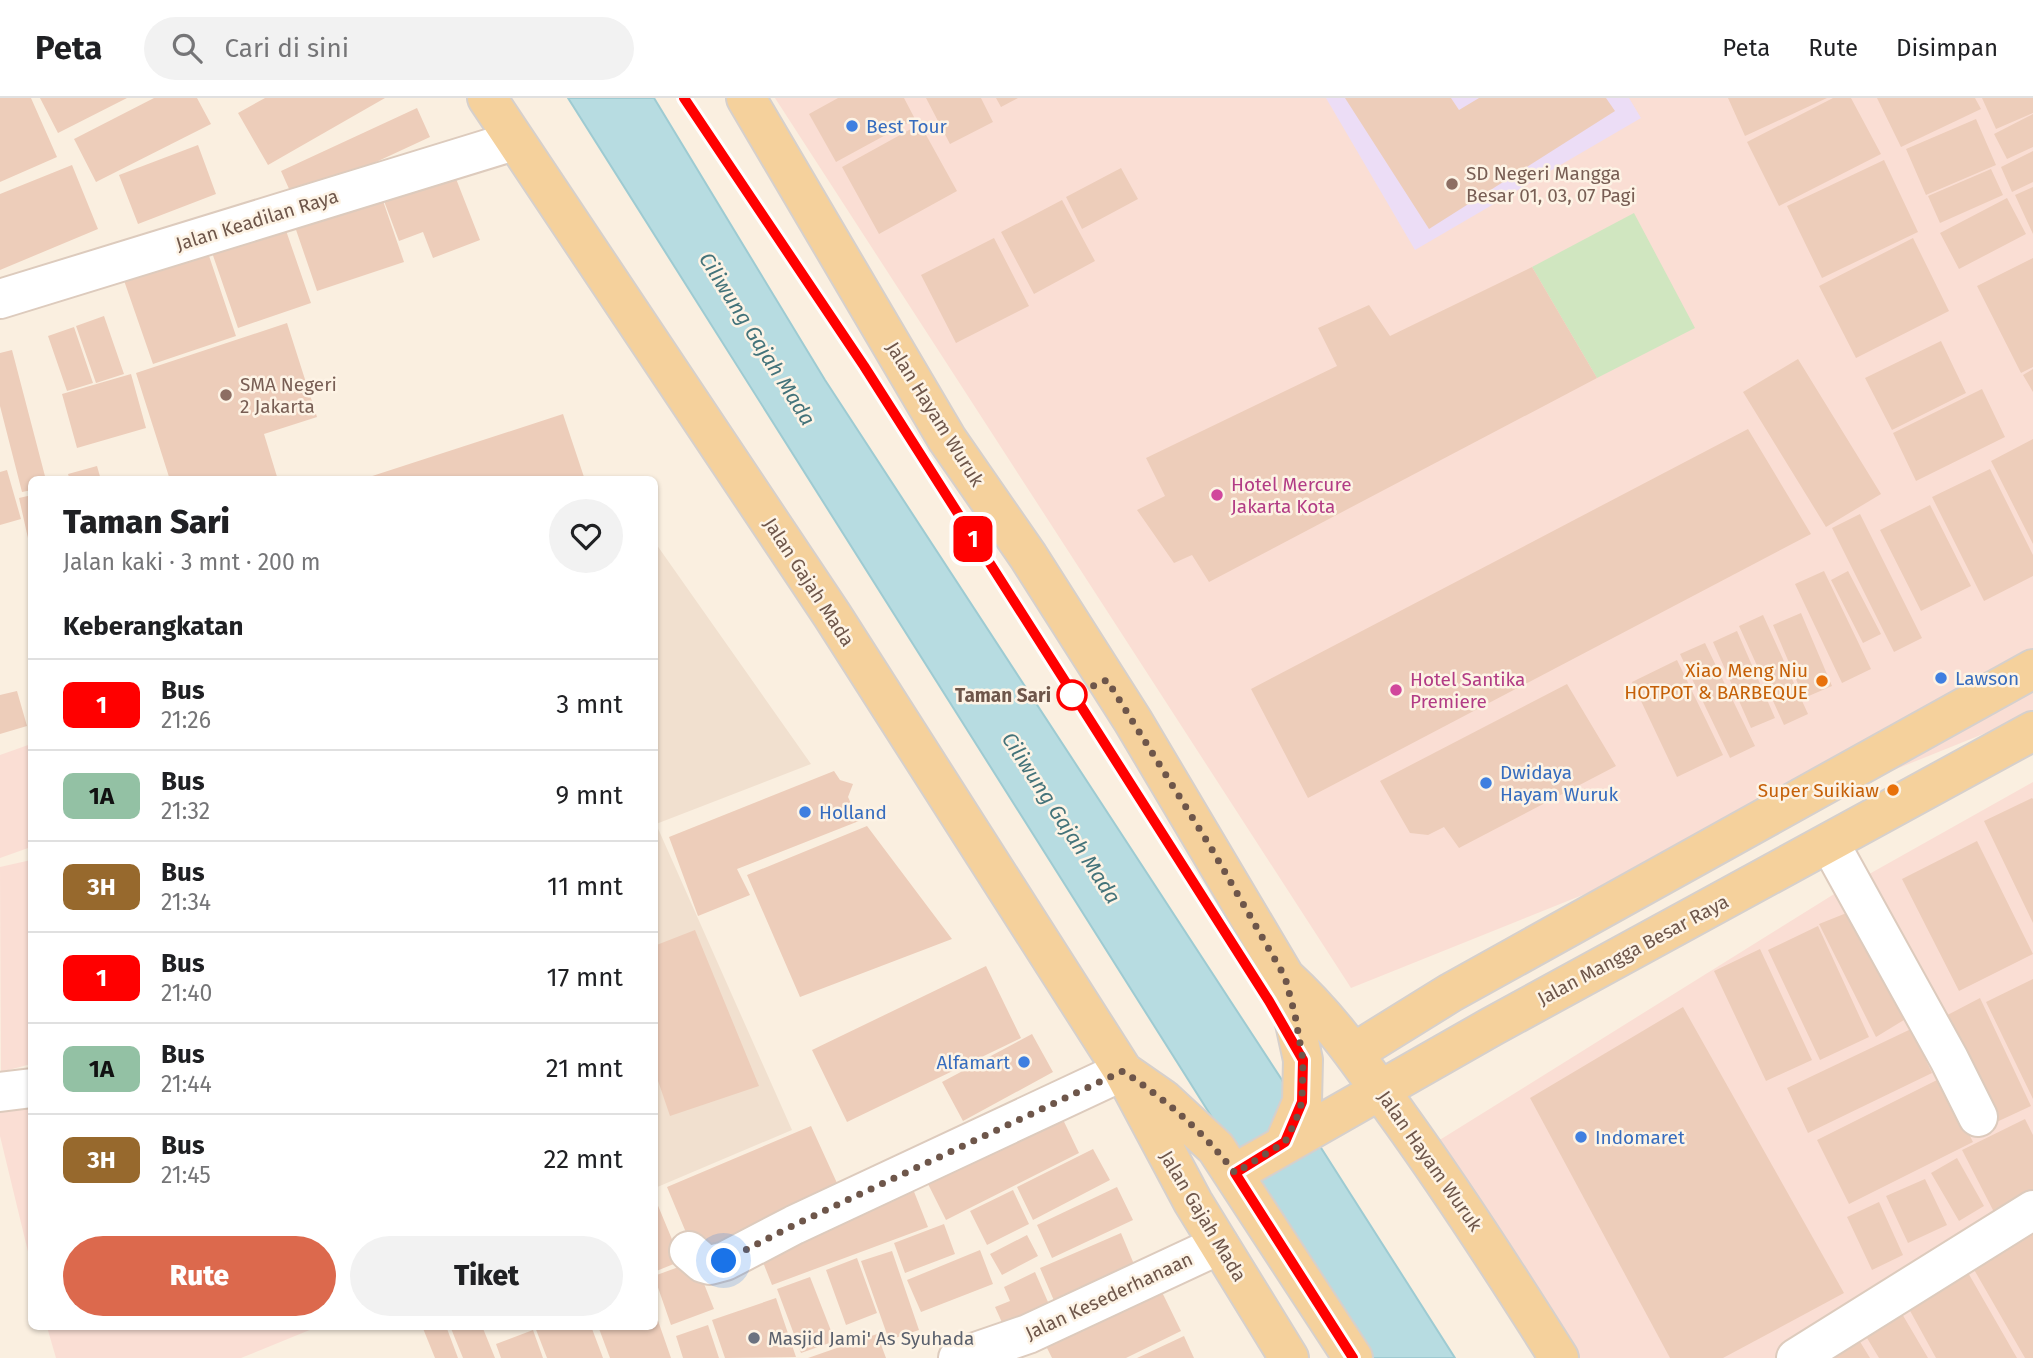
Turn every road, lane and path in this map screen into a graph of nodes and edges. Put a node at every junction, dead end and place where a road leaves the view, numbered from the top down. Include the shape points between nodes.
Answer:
1 (487, 98) edge
2 (746, 98) edge
3 (514, 141) junction
4 (0, 299) edge
5 (2033, 669) edge
6 (1979, 700) junction
7 (2019, 739) edge
8 (1830, 844) junction
9 (1489, 973) junction
10 (1285, 977) junction
11 (1425, 1008) junction
12 (1512, 1015) junction
13 (1355, 1052) junction
14 (1123, 1071) junction
15 (28, 1088) edge
16 (1379, 1089) junction
17 (0, 1092) edge
18 (1978, 1117) dead end
19 (1301, 1123) junction
20 (1239, 1171) junction
21 (2033, 1210) edge
22 (1219, 1245) junction
23 (690, 1251) dead end
24 (958, 1358) edge
25 (1289, 1358) edge
26 (1353, 1358) edge
27 (1559, 1358) edge
28 (1796, 1358) edge

1 - 3 main road, Jalan Gajah Mada
2 - 10 main road, Jalan Hayam Wuruk via 947,439 1133,721
3 - 4 street, Jalan Keadilan Raya
3 - 14 main road, Jalan Gajah Mada via 832,615
5 - 6 main road
6 - 7 main road
6 - 9 main road
7 - 8 main road, Jalan Mangga Besar Raya
8 - 12 main road, Jalan Mangga Besar Raya
8 - 18 street
9 - 11 main road
9 - 12 main road
10 - 11 main road via 1322,1000 1357,1013 1396,1015
10 - 13 main road, Jalan Hayam Wuruk via 1328,1017
10 - 19 main road, Jalan Hayam Wuruk via 1303,1060
11 - 13 main road
12 - 16 main road, Jalan Mangga Besar Raya
13 - 16 main road, Jalan Hayam Wuruk
14 - 20 main road, Jalan Gajah Mada via 1163,1098
14 - 22 main road, Jalan Gajah Mada
14 - 23 street via 724,1261 703,1263
15 - 17 street
16 - 19 main road, Jalan Mangga Besar Raya
16 - 27 main road, Jalan Hayam Wuruk via 1471,1219
19 - 20 main road, Jalan Mangga Besar Raya
20 - 26 main road, Jalan Gajah Mada
21 - 28 street
22 - 24 street, Jalan Kesederhanaan via 1028,1334
22 - 25 main road, Jalan Gajah Mada

